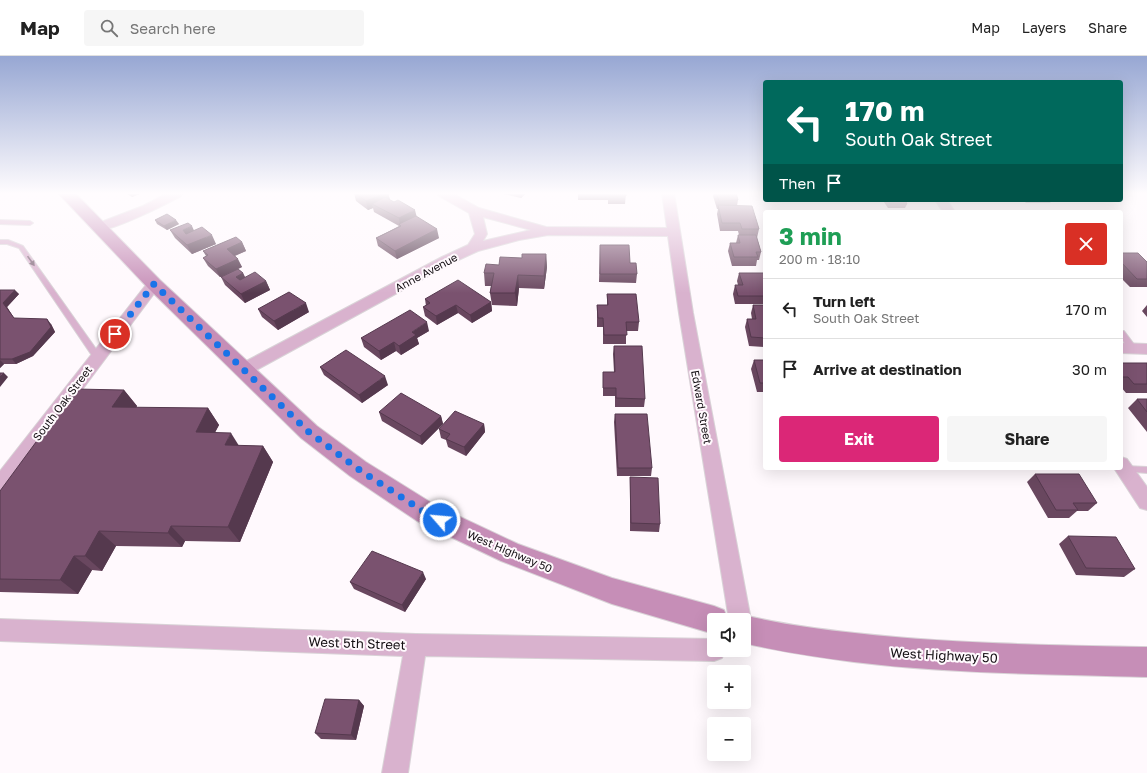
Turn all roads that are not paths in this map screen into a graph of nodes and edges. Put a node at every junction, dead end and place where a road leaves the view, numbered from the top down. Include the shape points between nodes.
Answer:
1 (479, 226) edge
2 (531, 226) edge
3 (673, 226) edge
4 (100, 227) edge
5 (548, 231) junction
6 (674, 232) junction
7 (0, 242) edge
8 (473, 248) junction
9 (154, 284) junction
10 (1123, 335) edge
11 (1134, 349) edge
12 (98, 358) junction
13 (243, 370) junction
14 (1123, 466) edge
15 (1147, 470) edge
16 (0, 485) edge
17 (1147, 502) edge
18 (739, 613) edge
19 (707, 618) edge
20 (0, 630) edge
21 (753, 636) edge
22 (416, 645) junction
23 (707, 650) edge
24 (1147, 662) edge
25 (395, 773) edge

1 - 8 street via 481,234
2 - 5 street
3 - 6 street, Edward Street
4 - 9 main road, West Highway 50
5 - 6 street, Anne Avenue
5 - 8 street, Anne Avenue
6 - 18 street, Edward Street
7 -> 12 lane via 21,247
8 - 13 street, Anne Avenue
9 - 12 street, South Oak Street
9 - 13 main road, West Highway 50
10 - 11 lane
12 - 16 street, South Oak Street
13 - 19 main road, West Highway 50 via 309,432 358,469 426,513 510,553 612,591
14 - 15 lane
14 - 17 street
20 - 22 street, West 5th Street
21 - 24 main road, West Highway 50 via 882,652
22 - 23 street, West 5th Street
22 - 25 street

